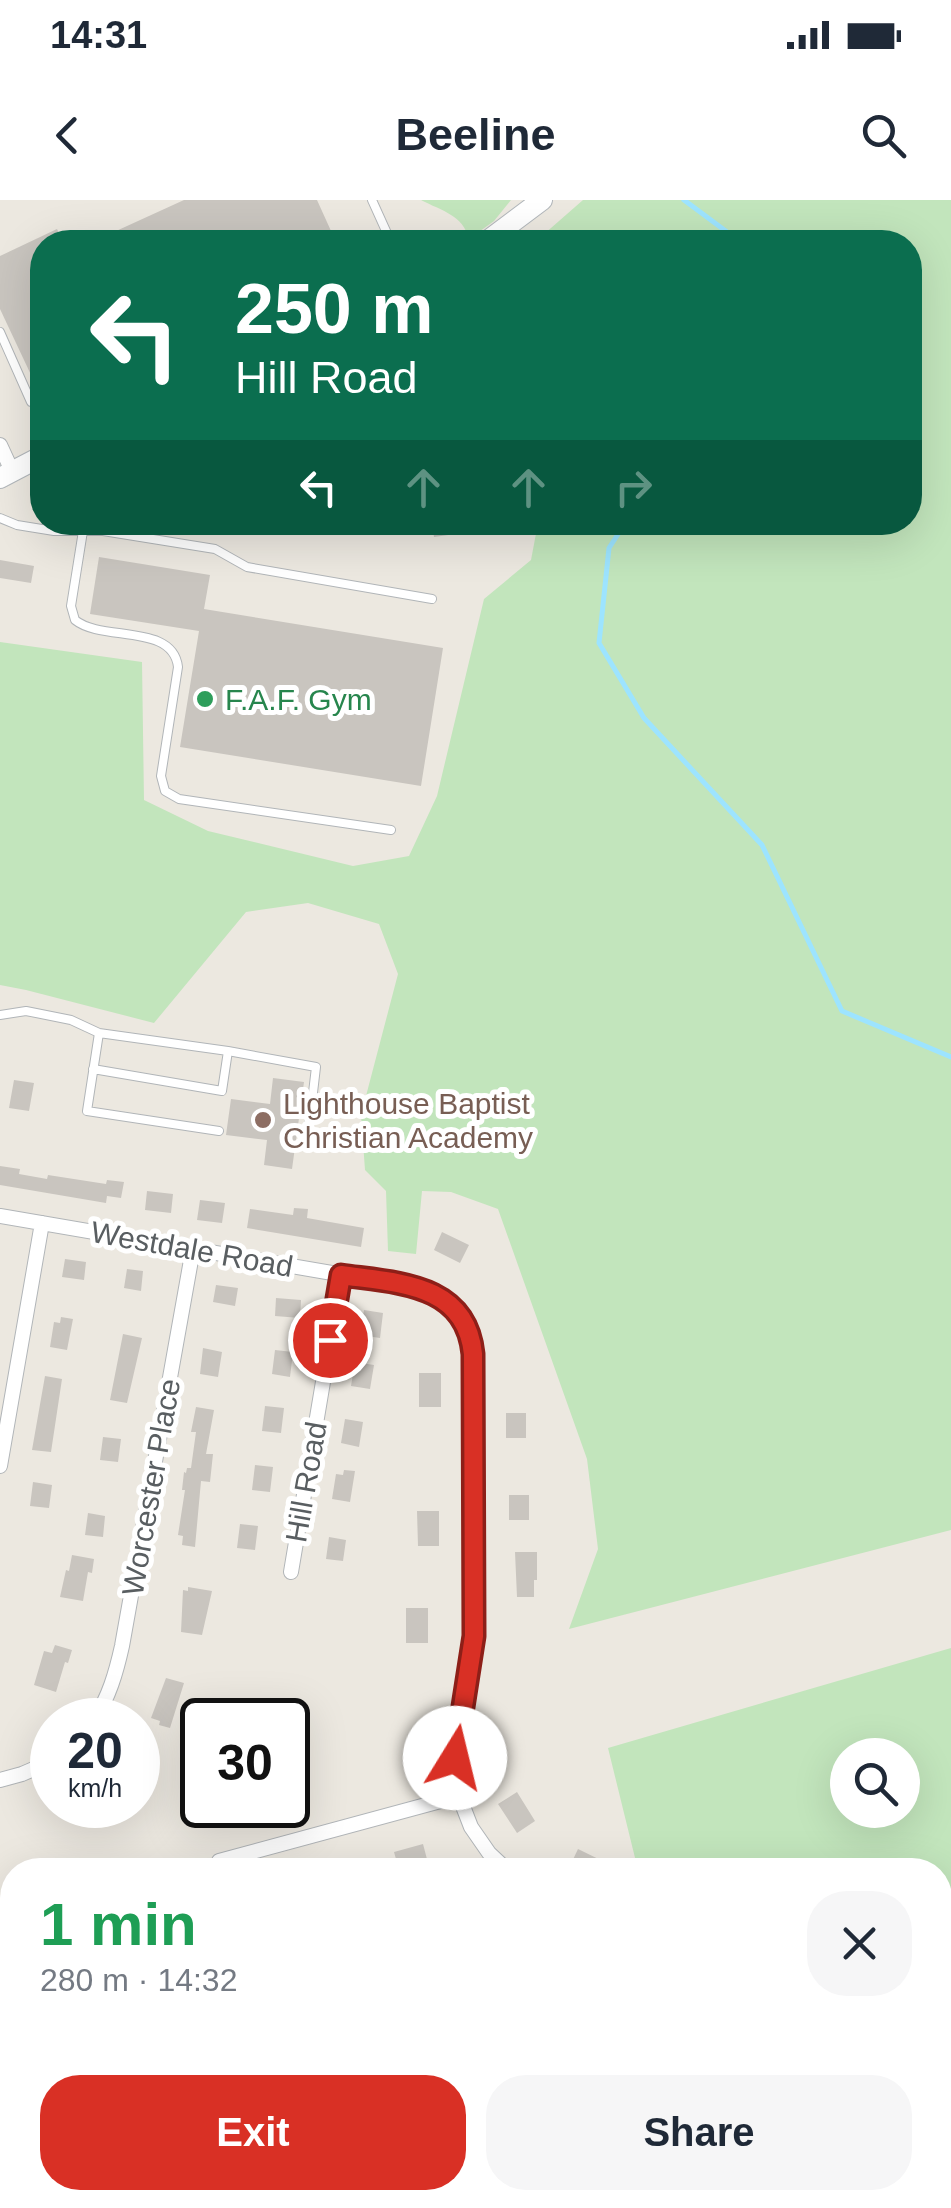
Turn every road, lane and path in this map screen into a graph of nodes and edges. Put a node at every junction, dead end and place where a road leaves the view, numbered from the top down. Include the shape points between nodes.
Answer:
1 (372, 200) edge
2 (542, 200) edge
3 (386, 230) edge
4 (502, 230) edge
5 (0, 332) edge
6 (30, 400) edge
7 (0, 445) edge
8 (30, 462) edge
9 (6, 475) edge
10 (0, 518) edge
11 (30, 527) edge
12 (82, 535) edge
13 (129, 535) edge
14 (432, 599) dead end
15 (391, 830) dead end
16 (0, 1015) edge
17 (98, 1033) junction
18 (228, 1051) junction
19 (93, 1070) junction
20 (219, 1131) dead end
21 (308, 1144) dead end
22 (0, 1216) edge
23 (42, 1223) junction
24 (193, 1249) junction
25 (341, 1275) junction
26 (0, 1466) edge
27 (291, 1572) dead end
28 (107, 1698) edge
29 (30, 1771) edge
30 (0, 1780) edge
31 (459, 1796) junction
32 (226, 1858) edge
33 (496, 1858) edge

1 - 3 lane
2 - 4 main road
5 - 6 lane
7 - 9 street
8 - 9 main road
10 - 11 lane
12 - 15 lane via 72,606 76,620 161,642 176,656 161,776 165,791 178,799
13 - 14 lane via 215,548 247,567
16 - 17 lane via 26,1011
17 - 18 lane
17 - 19 lane
18 - 19 lane via 222,1091
18 - 21 lane via 316,1067
19 - 20 lane via 86,1111
22 - 23 street, Westdale Road
23 - 24 street, Westdale Road
23 - 26 street
24 - 25 street, Westdale Road
24 - 28 street, Worcester Place via 122,1646
25 - 27 street, Hill Road
25 - 31 street, Westdale Road via 439,1296 458,1312 470,1338 474,1636 456,1750
29 - 30 street
31 - 32 street
31 - 33 street, Westdale Road via 471,1827

